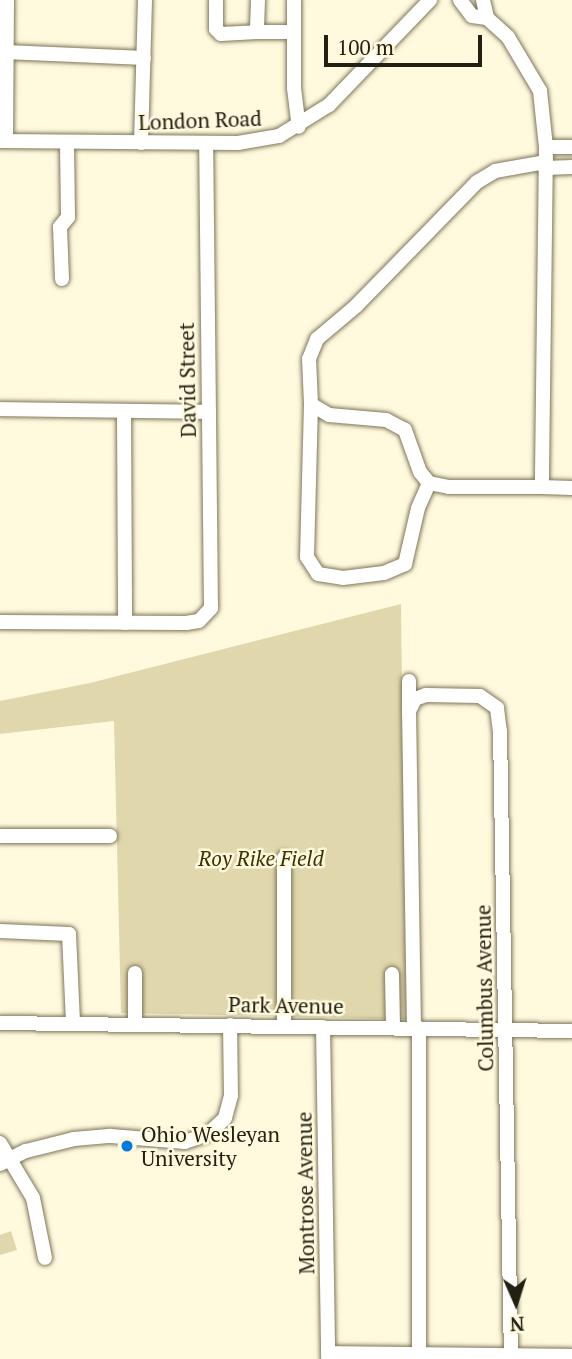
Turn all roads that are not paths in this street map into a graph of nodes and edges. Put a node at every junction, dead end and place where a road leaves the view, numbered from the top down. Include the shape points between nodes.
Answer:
1 (7, 0) edge
2 (145, 0) edge
3 (216, 0) edge
4 (258, 0) edge
5 (294, 0) edge
6 (430, 0) edge
7 (460, 0) edge
8 (483, 0) edge
9 (487, 18) junction
10 (257, 32) junction
11 (293, 32) junction
12 (6, 52) junction
13 (144, 58) junction
14 (299, 127) junction
15 (3, 141) edge
16 (67, 142) junction
17 (141, 143) junction
18 (206, 144) junction
19 (572, 147) edge
20 (546, 159) junction
21 (572, 167) edge
22 (62, 279) dead end
23 (311, 404) junction
24 (0, 409) edge
25 (124, 411) junction
26 (209, 412) junction
27 (429, 483) junction
28 (542, 487) junction
29 (572, 488) edge
30 (0, 622) edge
31 (125, 623) junction
32 (409, 681) dead end
33 (411, 707) junction
34 (0, 836) edge
35 (110, 836) dead end
36 (284, 858) dead end
37 (0, 931) edge
38 (135, 973) dead end
39 (391, 974) dead end
40 (0, 1023) edge
41 (73, 1023) junction
42 (135, 1024) junction
43 (230, 1025) junction
44 (284, 1026) junction
45 (323, 1027) junction
46 (393, 1028) junction
47 (416, 1028) junction
48 (506, 1030) junction
49 (572, 1031) edge
50 (0, 1143) edge
51 (6, 1161) edge
52 (45, 1258) dead end
53 (328, 1356) edge
54 (572, 1356) edge
55 (418, 1357) edge
56 (510, 1357) edge

1 - 12 street
2 - 13 street
3 - 10 street via 216,29 221,34
4 - 10 street
5 - 11 street
6 - 14 street, London Road via 329,106
7 - 9 street via 472,16
8 - 9 street
9 - 20 street via 508,37 540,91
10 - 11 street
11 - 14 street
12 - 13 street
12 - 15 street
13 - 17 street
14 - 18 street, London Road via 266,140
15 - 16 street, London Road
16 - 17 street, London Road
16 - 22 street via 68,217 60,227
17 - 18 street, London Road
18 - 26 street, David Street
19 - 20 street
20 - 21 street
20 - 23 street via 495,171 477,182 356,306 317,339 309,359
20 - 28 street
23 - 27 street via 329,415 386,420 405,430 420,472
23 - 27 street via 307,557 318,575 343,578 384,573 405,564
24 - 25 street
25 - 26 street
25 - 31 street
26 - 31 street, David Street via 212,603 207,614 193,622
27 - 28 street
28 - 29 street
30 - 31 street
32 - 33 street
33 - 47 street
33 - 48 street, Columbus Avenue via 426,695 480,696 492,702 498,713
34 - 35 street
36 - 44 street
37 - 41 street via 69,934
38 - 42 street
39 - 46 street
40 - 41 street, Park Avenue
41 - 42 street, Park Avenue
42 - 43 street, Park Avenue
43 - 44 street, Park Avenue
43 - 51 street via 231,1096 225,1118 208,1135 185,1142 111,1136 74,1139
44 - 45 street, Park Avenue
45 - 46 street, Park Avenue
45 - 53 street, Montrose Avenue
46 - 47 street, Park Avenue
47 - 48 street, Park Avenue
47 - 55 street
48 - 49 street, Park Avenue
48 - 56 street, Columbus Avenue
50 - 51 street
51 - 52 street via 38,1212
53 - 55 street
54 - 56 street
55 - 56 street

